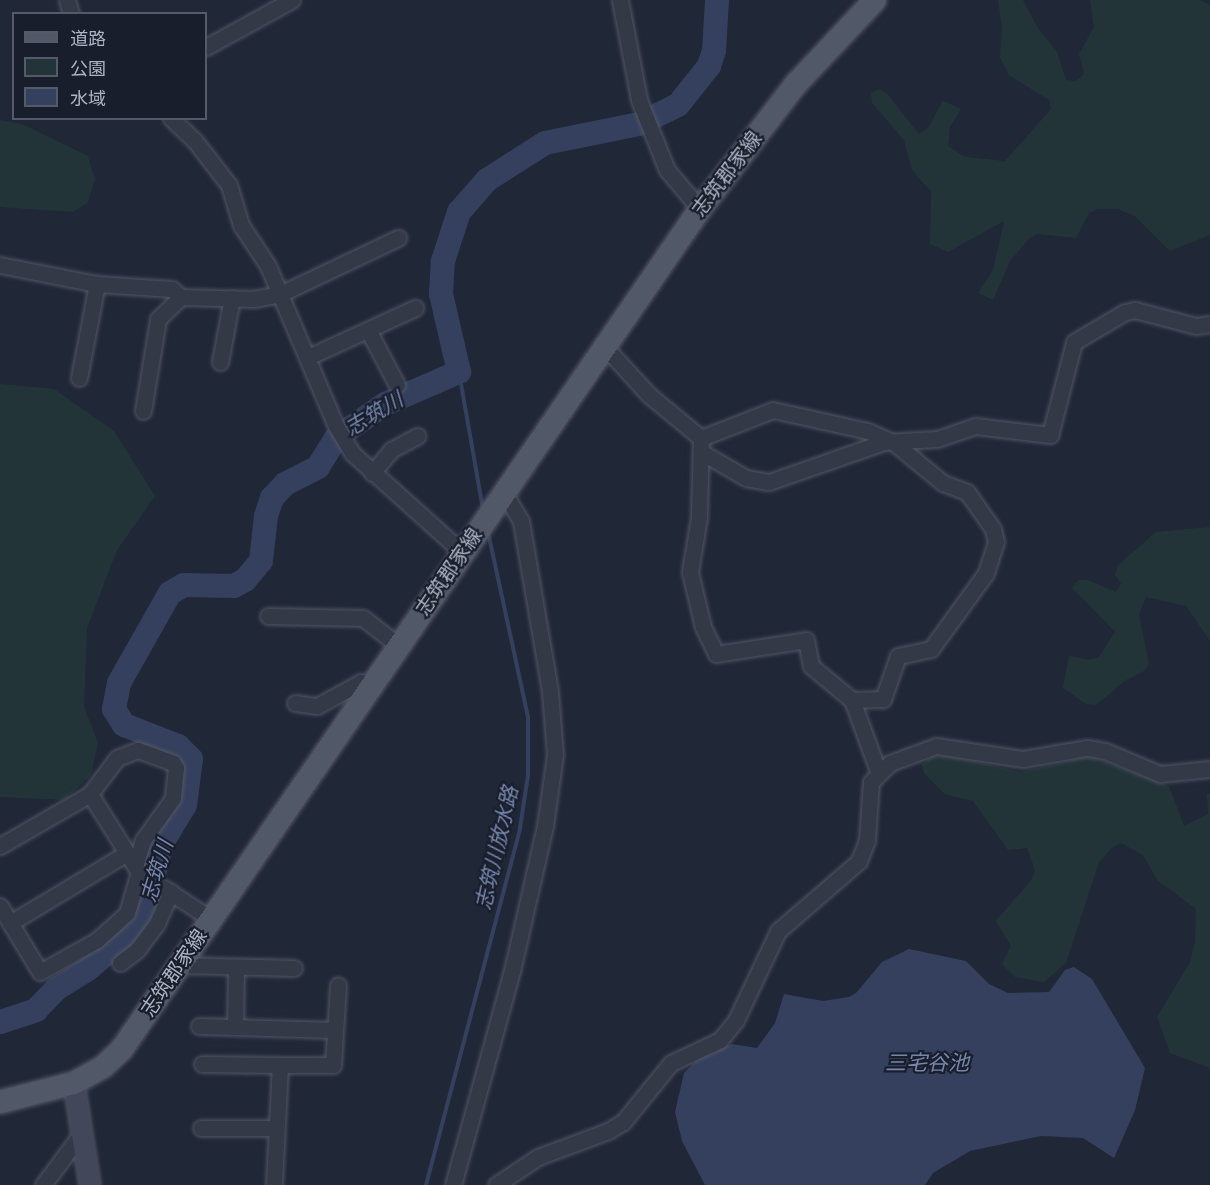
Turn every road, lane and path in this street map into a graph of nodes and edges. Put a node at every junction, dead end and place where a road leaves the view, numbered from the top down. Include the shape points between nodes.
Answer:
1 (292, 0) edge
2 (620, 0) edge
3 (874, 0) edge
4 (207, 46) edge
5 (173, 120) edge
6 (700, 209) junction
7 (398, 238) dead end
8 (0, 265) edge
9 (97, 284) junction
10 (280, 294) junction
11 (182, 297) junction
12 (231, 298) junction
13 (415, 308) dead end
14 (1210, 324) edge
15 (368, 330) junction
16 (605, 347) junction
17 (308, 357) junction
18 (220, 362) dead end
19 (79, 378) dead end
20 (397, 385) dead end
21 (143, 411) dead end
22 (417, 436) dead end
23 (893, 442) junction
24 (701, 445) junction
25 (372, 473) junction
26 (504, 493) junction
27 (465, 548) junction
28 (268, 616) dead end
29 (399, 646) junction
30 (371, 686) junction
31 (852, 700) junction
32 (295, 704) dead end
33 (1210, 769) edge
34 (878, 771) junction
35 (90, 794) junction
36 (0, 846) edge
37 (137, 867) junction
38 (166, 889) junction
39 (0, 906) edge
40 (211, 919) junction
41 (10, 923) junction
42 (120, 963) dead end
43 (179, 965) junction
44 (236, 967) junction
45 (294, 968) dead end
46 (338, 985) dead end
47 (199, 1026) dead end
48 (235, 1027) junction
49 (335, 1030) junction
50 (202, 1064) dead end
51 (280, 1065) junction
52 (74, 1083) junction
53 (0, 1102) edge
54 (201, 1128) dead end
55 (275, 1128) junction
56 (81, 1134) junction
57 (43, 1185) edge
58 (90, 1185) edge
59 (274, 1185) edge
60 (453, 1185) edge
61 (496, 1185) edge

1 - 4 street
2 - 6 street via 633,78 667,170
3 - 6 main road, 志筑郡家線 via 796,84
5 - 10 street via 229,185 244,231 268,266
6 - 16 main road, 志筑郡家線
7 - 10 street
8 - 9 street
9 - 11 street via 172,289
9 - 19 street
10 - 12 street
10 - 17 street
11 - 12 street
11 - 21 street via 158,319
12 - 18 street
13 - 15 street
14 - 23 street via 1196,326 1135,310 1074,342 1050,435 975,426 937,440
15 - 17 street
15 - 20 street
16 - 24 street
16 - 26 main road, 志筑郡家線
17 - 25 street via 336,426 346,444
22 - 25 street via 391,450
23 - 24 street via 868,431 773,410
23 - 24 street via 833,457 769,482 746,478
23 - 31 street via 943,483 967,492 993,529 996,542 986,573 931,649 898,656 883,699
24 - 31 street via 699,517 690,572 703,627 716,654 806,640 811,666
25 - 27 street
26 - 27 main road, 志筑郡家線
26 - 60 street via 521,521 550,691 554,765 545,826 512,971
27 - 29 main road, 志筑郡家線
28 - 29 street via 363,618
29 - 30 main road, 志筑郡家線
30 - 32 street via 361,682 317,706
30 - 40 main road, 志筑郡家線
31 - 34 street
33 - 34 street via 1160,774 1088,748 1023,759 988,757 936,746
34 - 61 street via 869,791 869,825 863,854 850,872 778,931 729,1031 720,1040 671,1063 615,1127 538,1157
35 - 36 street
35 - 37 street
35 - 37 street via 124,753 138,750 173,763 173,798 143,840
37 - 38 street
37 - 41 street
37 - 41 street via 127,913 97,940 40,972
38 - 40 street
38 - 42 street via 157,923 137,950
39 - 41 street
40 - 43 main road, 志筑郡家線
43 - 44 street
43 - 52 main road, 志筑郡家線 via 114,1057
44 - 45 street
44 - 48 street
46 - 49 street
47 - 48 street
48 - 49 street
49 - 51 street via 333,1065
50 - 51 street
51 - 55 street
52 - 53 main road, 志筑郡家線
52 - 56 street
54 - 55 street
55 - 59 street
56 - 57 street
56 - 58 street

